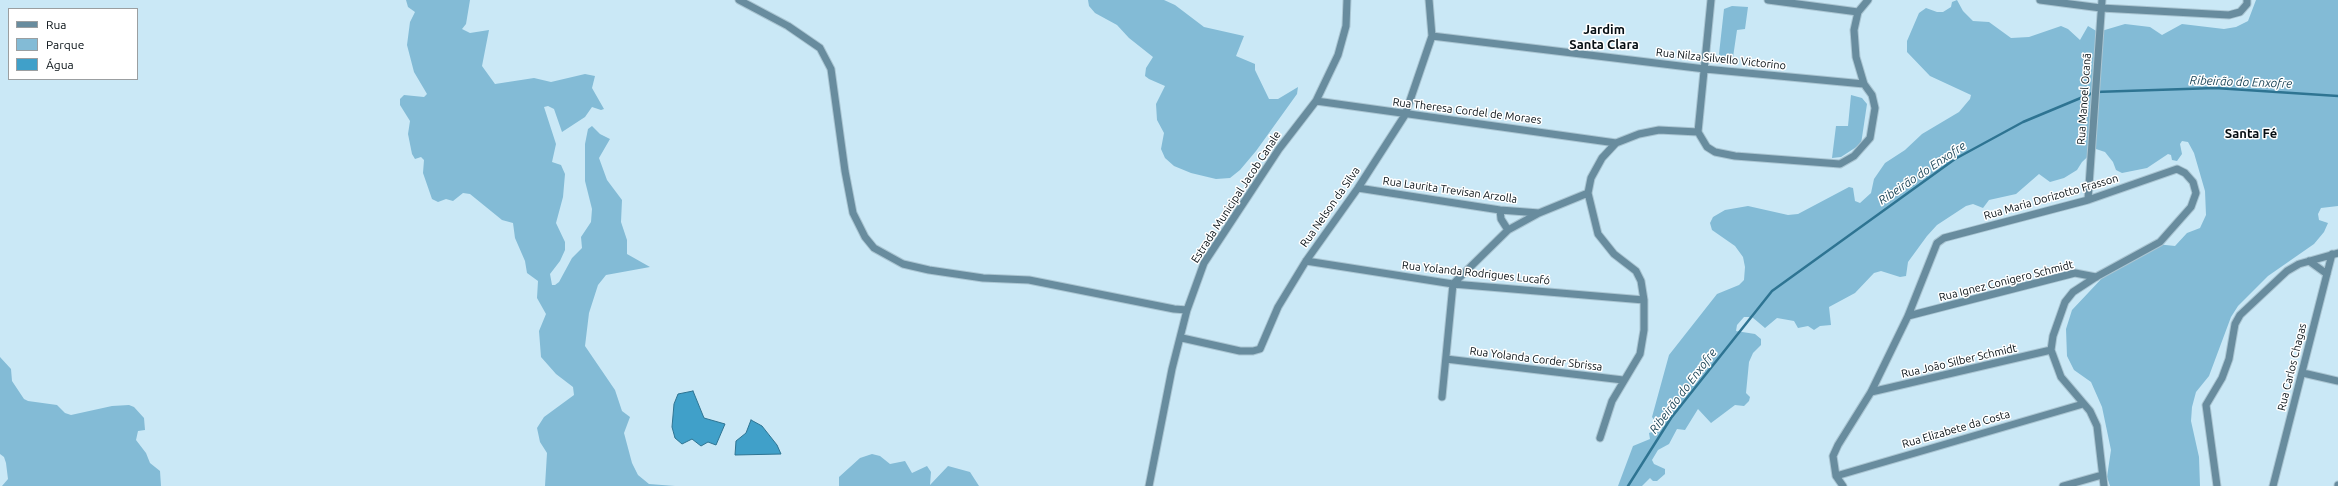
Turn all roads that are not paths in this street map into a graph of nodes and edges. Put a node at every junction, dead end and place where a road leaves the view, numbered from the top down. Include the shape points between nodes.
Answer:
1 (739, 0) edge
2 (1347, 0) edge
3 (1429, 0) edge
4 (1711, 0) edge
5 (1768, 0) edge
6 (1868, 0) edge
7 (2040, 0) edge
8 (2102, 0) edge
9 (2247, 0) edge
10 (2101, 8) junction
11 (1858, 12) junction
12 (1432, 36) junction
13 (1705, 69) junction
14 (1864, 84) junction
15 (1316, 101) junction
16 (1405, 115) junction
17 (1698, 132) junction
18 (1616, 143) junction
19 (1358, 188) junction
20 (1588, 193) junction
21 (2088, 200) junction
22 (1500, 210) junction
23 (1539, 213) junction
24 (1508, 230) junction
25 (2335, 253) edge
26 (2309, 261) junction
27 (1306, 262) junction
28 (2327, 274) junction
29 (2096, 277) junction
30 (1453, 284) junction
31 (1644, 300) junction
32 (1187, 310) junction
33 (1908, 316) junction
34 (1182, 338) junction
35 (2051, 350) junction
36 (1446, 359) junction
37 (2302, 373) junction
38 (1623, 380) junction
39 (2338, 381) edge
40 (1871, 392) junction
41 (1442, 397) dead end
42 (2083, 404) junction
43 (1600, 438) dead end
44 (2102, 475) junction
45 (1836, 476) junction
46 (1149, 486) edge
47 (1843, 486) edge
48 (2063, 486) edge
49 (2104, 486) edge
50 (2217, 486) edge
51 (2273, 486) edge

1 - 32 street via 788,26 820,48 831,69 845,171 854,213 864,237 874,248 903,264 929,270 983,278 1029,280
2 - 15 street, Estrada Municipal Jacob Canale via 1346,26 1338,55
3 - 12 street, Rua Nelson da Silva
4 - 13 street
5 - 11 street
6 - 11 street
7 - 10 street
8 - 10 street, Rua Manoel Ocanã
9 - 10 street via 2247,4 2240,12 2229,15
10 - 21 street, Rua Manoel Ocanã
11 - 14 street via 1854,30 1855,50
12 - 13 street, Rua Nilza Silvello Victorino
12 - 16 street, Rua Nelson da Silva
13 - 14 street, Rua Nilza Silvello Victorino
13 - 17 street
14 - 17 street via 1872,95 1875,108 1870,138 1854,156 1840,164 1735,156 1715,152 1707,147
15 - 16 street, Rua Theresa Cordel de Moraes
15 - 32 street, Estrada Municipal Jacob Canale via 1279,149 1204,263
16 - 18 street, Rua Theresa Cordel de Moraes
16 - 19 street, Rua Nelson da Silva
17 - 18 street via 1659,130
18 - 20 street via 1602,158 1591,178
19 - 22 street, Rua Laurita Trevisan Arzolla
19 - 27 street, Rua Nelson da Silva
20 - 23 street
20 - 31 street via 1598,234 1614,254 1636,271 1641,281
21 - 29 street, Rua Maria Dorizotto Frasson via 2177,169 2193,182 2196,193 2191,207 2160,242
21 - 33 street, Rua Maria Dorizotto Frasson via 1944,238 1937,243
22 - 23 street, Rua Laurita Trevisan Arzolla
22 - 24 street
23 - 24 street
24 - 30 street
25 - 26 street
25 - 28 street, Rua Carlos Chagas
26 - 28 street
26 - 50 street via 2287,271 2240,315 2235,324 2229,359 2222,378 2206,405
27 - 30 street, Rua Yolanda Rodrigues Lucafó
27 - 34 street, Rua Nelson da Silva via 1278,307 1260,349 1253,352
28 - 37 street, Rua Carlos Chagas
29 - 33 street, Rua Ignez Conigero Schmidt via 2075,274
29 - 35 street via 2068,297 2058,318
30 - 31 street, Rua Yolanda Rodrigues Lucafó
30 - 36 street
31 - 38 street via 1644,330 1640,354
32 - 34 street, Estrada Municipal Jacob Canale
33 - 40 street
34 - 46 street, Estrada Municipal Jacob Canale via 1172,369
35 - 40 street, Rua João Silber Schmidt
35 - 42 street via 2061,377
36 - 38 street, Rua Yolanda Corder Sbrissa
36 - 41 street
37 - 39 street
37 - 51 street, Rua Carlos Chagas
38 - 43 street via 1612,401
40 - 45 street via 1833,456
42 - 44 street via 2090,411 2097,426
42 - 45 street, Rua Elizabete da Costa
44 - 48 street
44 - 49 street
45 - 47 street

